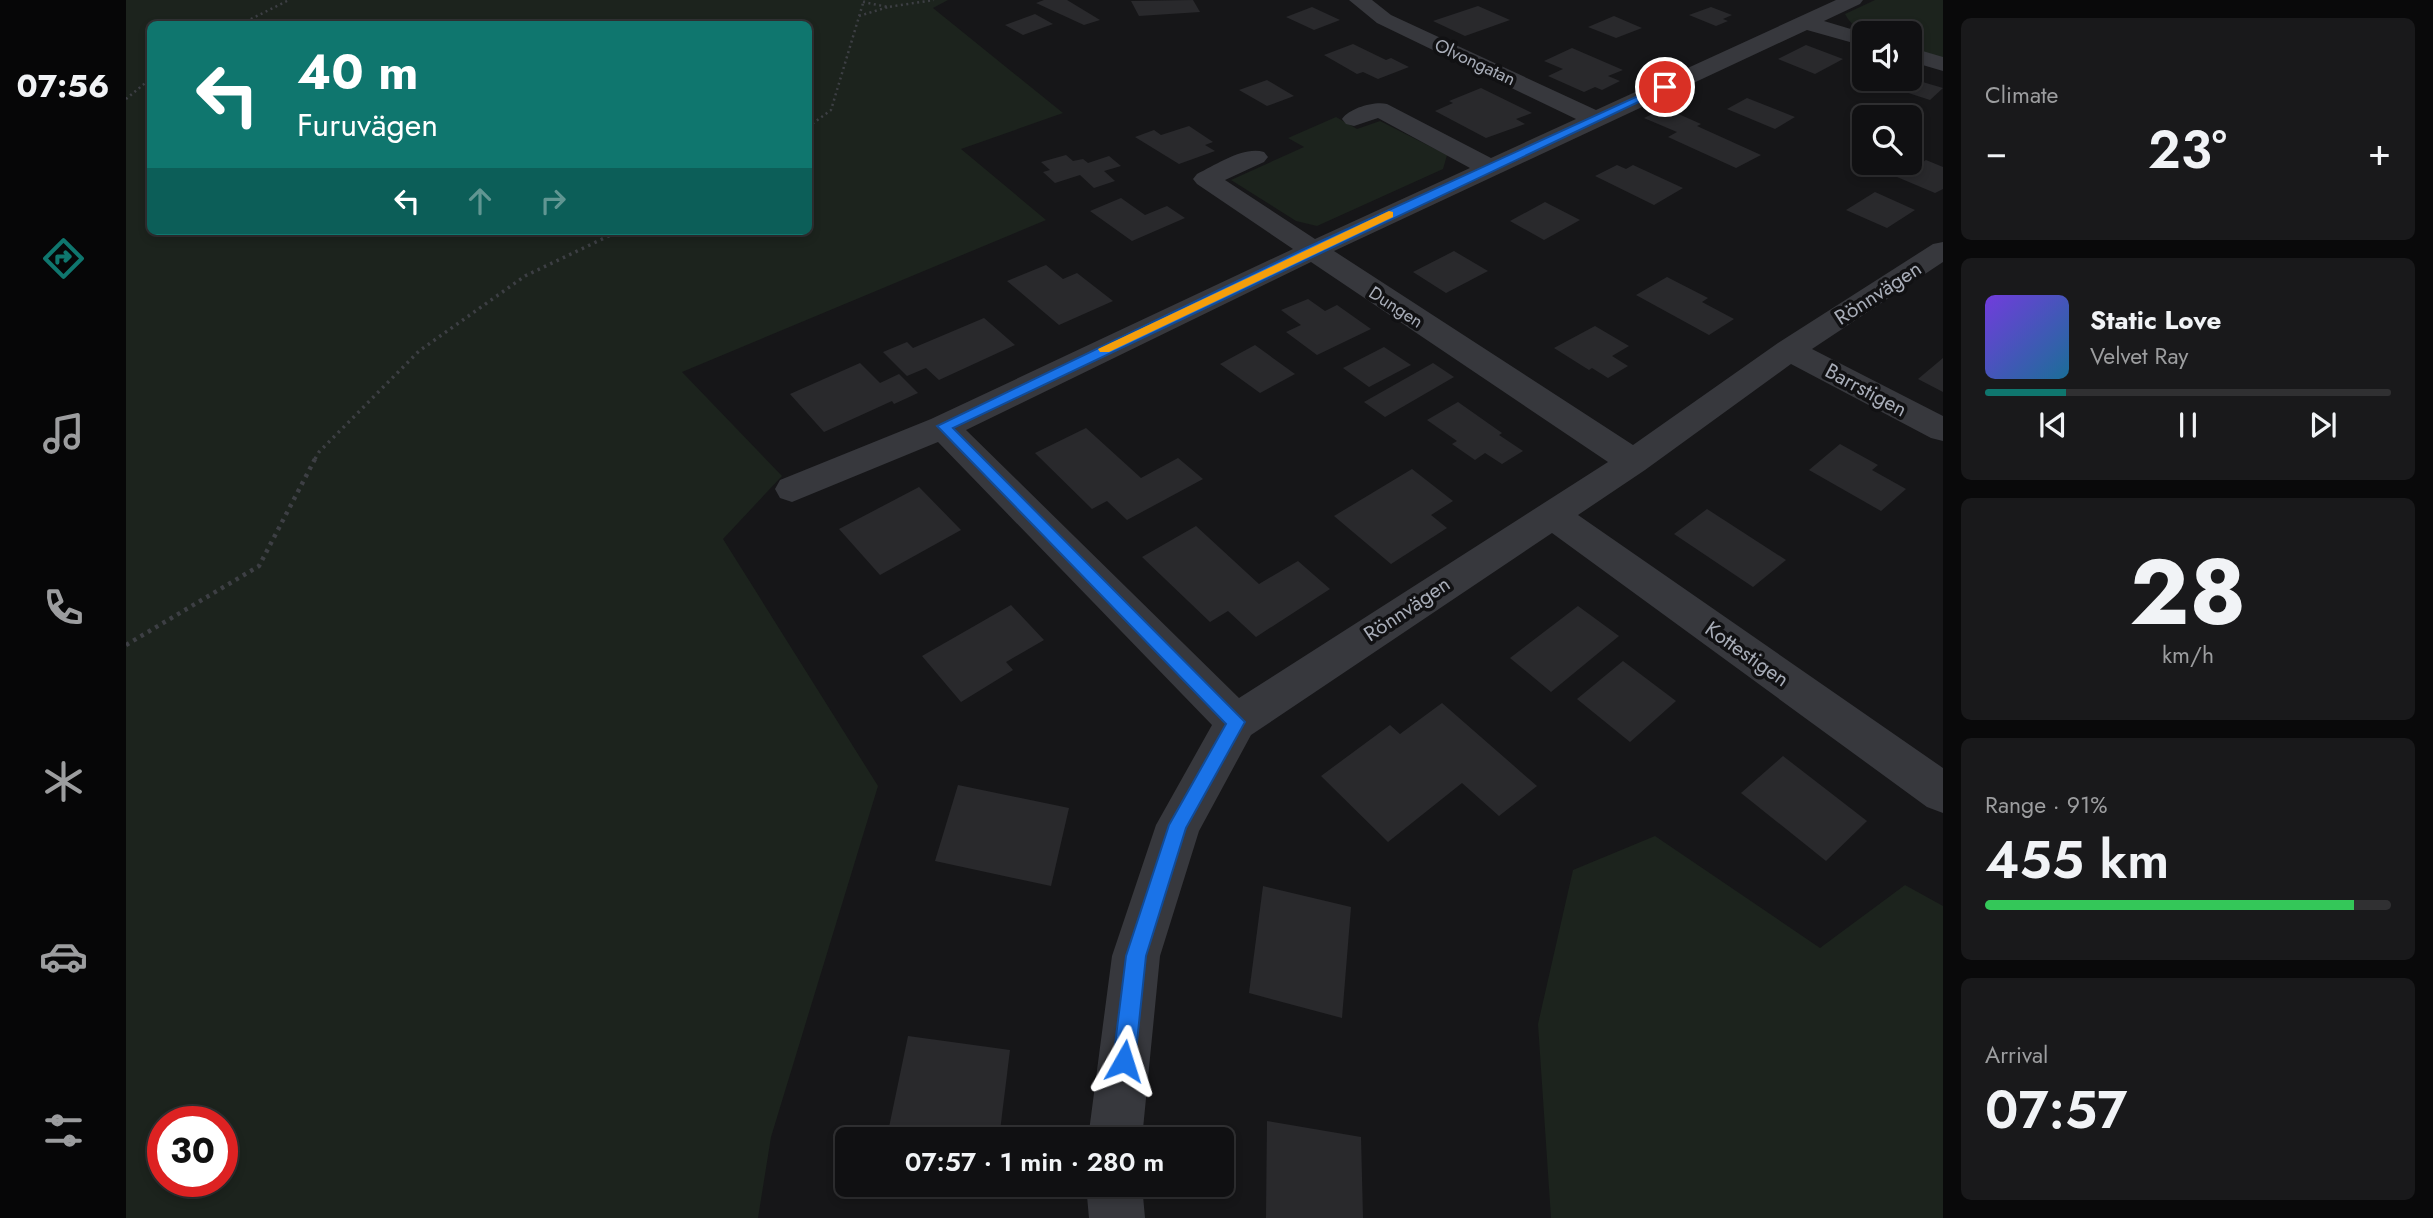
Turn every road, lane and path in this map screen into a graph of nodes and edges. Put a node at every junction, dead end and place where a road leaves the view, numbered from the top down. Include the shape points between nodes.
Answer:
1 (289, 0) edge
2 (934, 0) edge
3 (1359, 0) edge
4 (1853, 0) edge
5 (864, 1) edge
6 (888, 7) junction
7 (859, 16) junction
8 (247, 21) edge
9 (1804, 22) junction
10 (1852, 36) edge
11 (1922, 58) edge
12 (1943, 64) edge
13 (147, 82) edge
14 (126, 99) edge
15 (1354, 119) dead end
16 (1595, 119) junction
17 (812, 124) edge
18 (1255, 157) dead end
19 (1490, 168) junction
20 (610, 235) edge
21 (1943, 250) edge
22 (1311, 251) junction
23 (1789, 350) junction
24 (943, 426) junction
25 (1943, 430) edge
26 (1633, 462) junction
27 (792, 489) dead end
28 (1550, 514) junction
29 (126, 645) edge
30 (1236, 722) junction
31 (1943, 793) edge
32 (1116, 1127) edge
33 (1115, 1197) edge
34 (1117, 1218) edge

1 - 8 path
2 - 6 path
3 - 16 street, Olvongatan via 1384,19
4 - 9 street
5 - 6 path
5 - 7 path
6 - 7 path
7 - 17 path via 831,110
9 - 10 street
9 - 16 street
11 - 12 street
13 - 14 path
15 - 19 street via 1379,108
16 - 19 street
18 - 22 street, Dungen via 1206,179
19 - 22 street
20 - 29 path via 525,275 419,351 319,452 259,566
21 - 23 street, Rönnvägen
22 - 24 street
22 - 26 street, Dungen
23 - 25 street, Barrstigen
23 - 26 street, Rönnvägen
24 - 27 street
24 - 30 street
26 - 28 street, Rönnvägen
28 - 30 street, Rönnvägen
28 - 31 street, Kottestigen
30 - 32 street, Rönnvägen via 1178,825 1136,956
33 - 34 street

